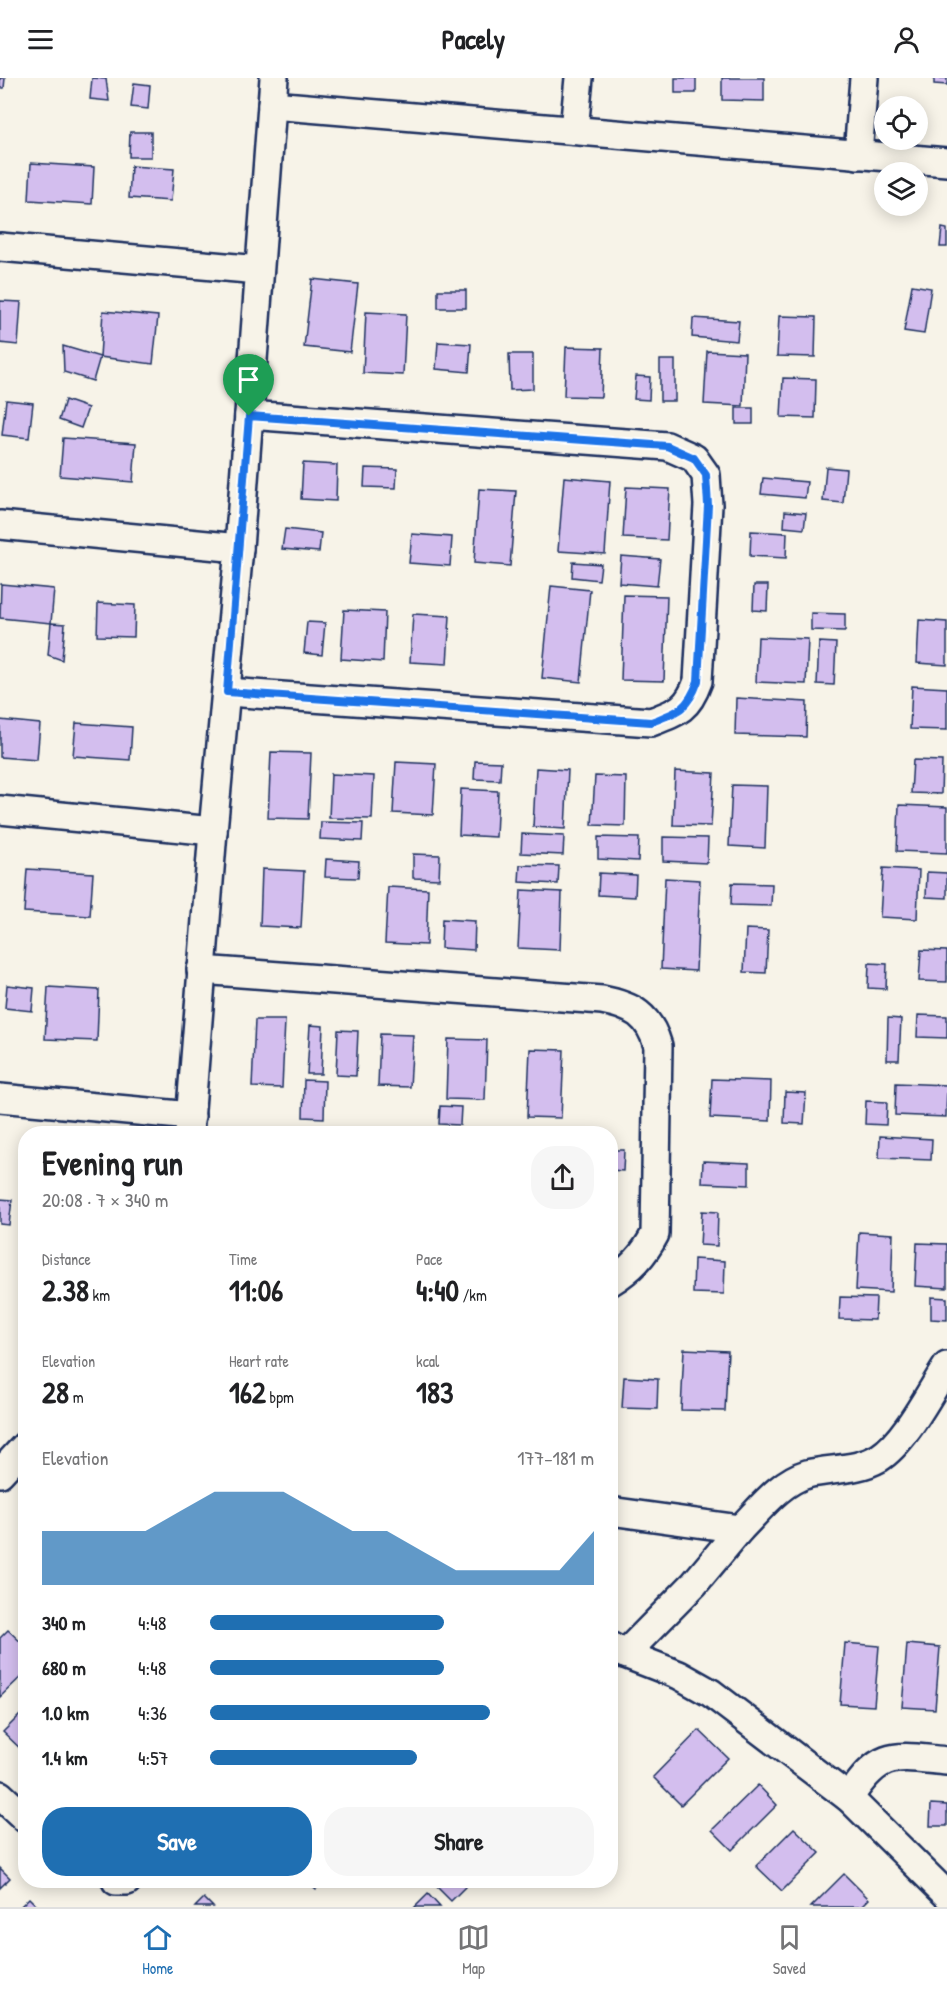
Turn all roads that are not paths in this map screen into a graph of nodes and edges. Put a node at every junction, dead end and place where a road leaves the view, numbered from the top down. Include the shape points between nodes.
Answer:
1 (274, 78) edge
2 (579, 78) edge
3 (864, 78) edge
4 (272, 105) junction
5 (574, 130) junction
6 (858, 155) junction
7 (947, 162) edge
8 (0, 247) edge
9 (259, 270) junction
10 (249, 416) junction
11 (0, 525) edge
12 (239, 548) junction
13 (227, 692) junction
14 (0, 810) edge
15 (213, 831) junction
16 (201, 970) junction
17 (0, 1098) edge
18 (190, 1125) edge
19 (618, 1277) edge
20 (947, 1366) edge
21 (18, 1454) edge
22 (0, 1473) edge
23 (618, 1512) edge
24 (740, 1529) junction
25 (618, 1650) edge
26 (947, 1761) edge
27 (0, 1795) edge
28 (849, 1798) junction
29 (18, 1812) edge
30 (947, 1895) edge

1 - 4 street
2 - 5 street
3 - 6 street
4 - 5 street
4 - 9 street
5 - 6 street
6 - 7 street
8 - 9 street
9 - 10 street
10 - 12 street
10 - 13 street via 667,446 694,458 706,475 708,505 698,681 692,699 674,713 651,722
11 - 12 street
12 - 13 street
13 - 15 street
14 - 15 street
15 - 16 street
16 - 18 street
16 - 19 street via 602,1000 639,1013 653,1030 658,1046 655,1234 644,1254
17 - 18 street
20 - 24 street via 888,1451 860,1467 807,1474 787,1483
21 - 22 street
23 - 24 street
24 - 25 street via 694,1584
25 - 28 street via 711,1693
26 - 28 street via 895,1757 882,1761 862,1778
27 - 29 street
28 - 30 street

